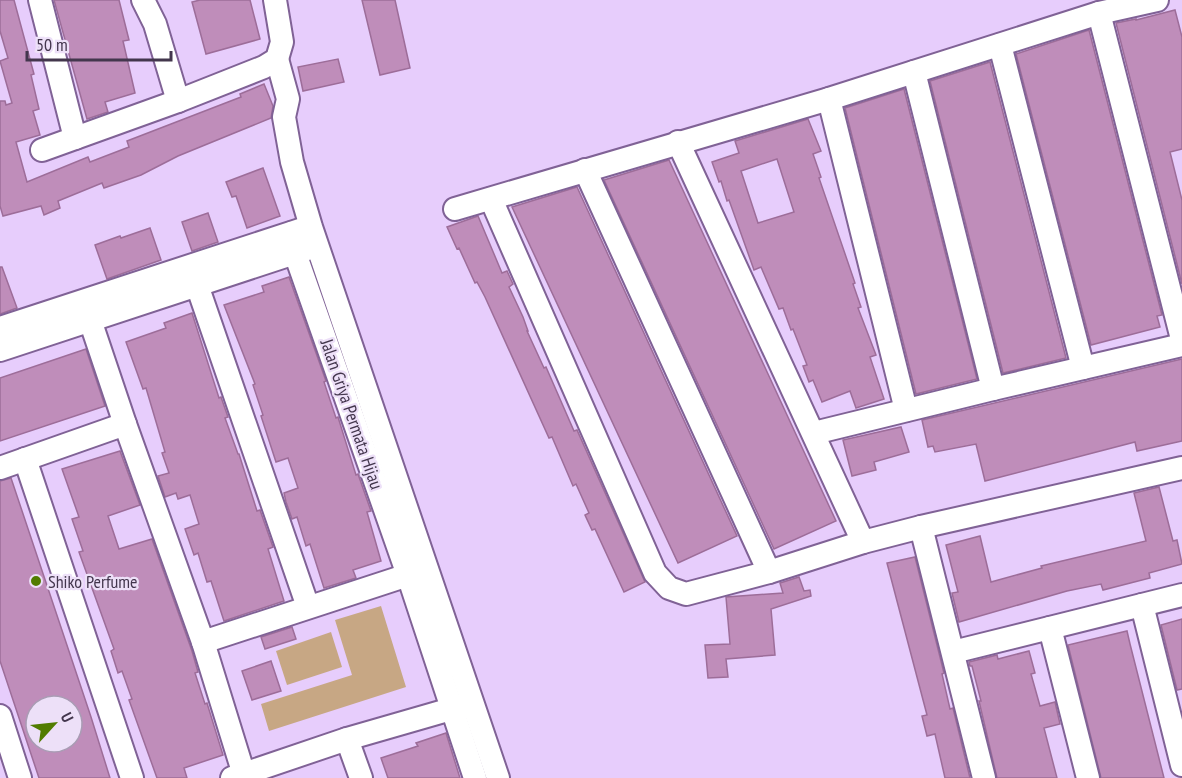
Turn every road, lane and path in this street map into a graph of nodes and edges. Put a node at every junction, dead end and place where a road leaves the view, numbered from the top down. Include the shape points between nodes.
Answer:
1 (40, 0) edge
2 (143, 0) edge
3 (160, 0) edge
4 (275, 0) edge
5 (1157, 0) edge
6 (1099, 13) junction
7 (155, 24) junction
8 (1000, 45) junction
9 (277, 59) junction
10 (914, 72) junction
11 (830, 99) junction
12 (178, 101) junction
13 (75, 138) junction
14 (678, 142) junction
15 (42, 150) dead end
16 (585, 170) junction
17 (491, 199) junction
18 (455, 209) dead end
19 (304, 240) junction
20 (197, 285) junction
21 (90, 320) junction
22 (0, 328) edge
23 (1182, 339) edge
24 (1182, 345) edge
25 (0, 350) edge
26 (1083, 368) junction
27 (993, 388) junction
28 (906, 410) junction
29 (125, 424) junction
30 (814, 434) junction
31 (25, 459) junction
32 (0, 468) edge
33 (1182, 468) edge
34 (921, 527) junction
35 (863, 542) junction
36 (417, 571) junction
37 (770, 572) junction
38 (1182, 595) edge
39 (1142, 605) junction
40 (308, 608) junction
41 (1050, 628) junction
42 (203, 642) junction
43 (953, 652) junction
44 (461, 706) junction
45 (0, 716) edge
46 (347, 739) junction
47 (1182, 765) edge
48 (240, 777) edge
49 (20, 778) edge
50 (132, 778) edge
51 (361, 778) edge
52 (475, 778) edge
53 (498, 778) edge
54 (984, 778) edge
55 (1088, 778) edge

1 - 13 street
2 - 7 street
3 - 7 street
4 - 9 street via 282,42
5 - 6 street
6 - 8 street
6 - 23 street
7 - 12 street
8 - 10 street
8 - 26 street
9 - 12 street
9 - 19 street, Jalan Griya Permata Hijau via 288,99 284,117
10 - 11 street
10 - 27 street
11 - 14 street
11 - 28 street
12 - 13 street
13 - 15 street
14 - 16 street
14 - 30 street
16 - 17 street
16 - 37 street
17 - 18 street
17 - 37 street via 655,573 669,588 686,594
19 - 20 street
19 - 22 street
19 - 36 street, Jalan Griya Permata Hijau
20 - 21 street
20 - 40 street
21 - 25 street
21 - 29 street
24 - 26 street
26 - 27 street
27 - 28 street
28 - 30 street
29 - 31 street
29 - 42 street
30 - 35 street
31 - 32 street
31 - 50 street
33 - 34 street
34 - 35 street
34 - 43 street
35 - 37 street
36 - 40 street
36 - 44 street, Jalan Griya Permata Hijau
38 - 39 street
39 - 41 street
39 - 47 street
40 - 42 street
41 - 43 street
41 - 55 street
42 - 48 street
43 - 54 street
44 - 46 street
44 - 52 street, Jalan Griya Permata Hijau
44 - 53 street, Jalan Griya Permata Hijau
45 - 49 street
46 - 48 street
46 - 51 street

